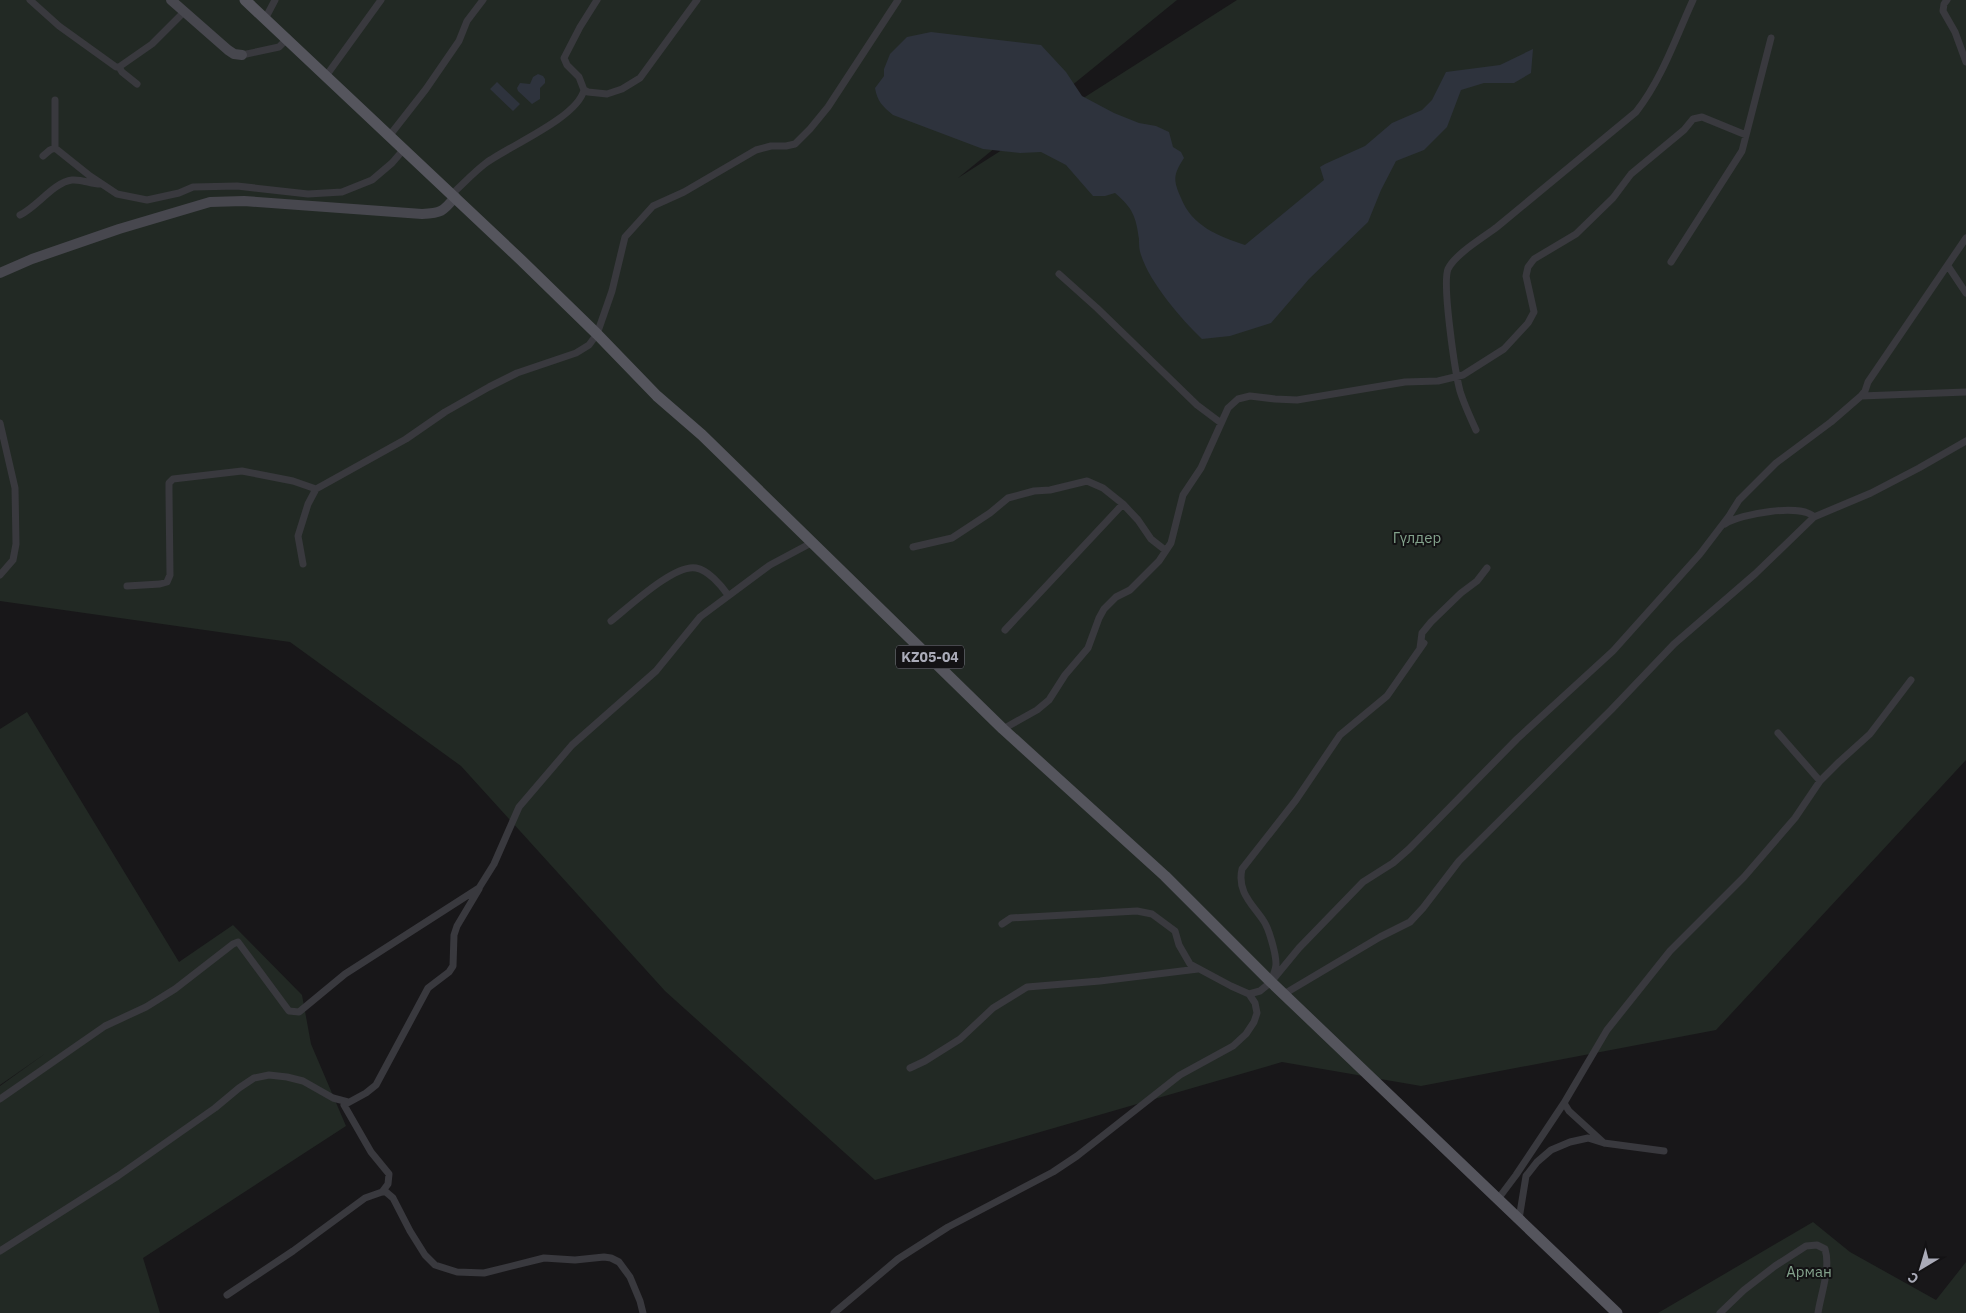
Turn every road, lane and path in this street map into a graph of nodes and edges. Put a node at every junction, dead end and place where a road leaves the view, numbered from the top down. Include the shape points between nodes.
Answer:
1 (30, 0) edge
2 (171, 0) edge
3 (245, 0) edge
4 (275, 0) edge
5 (381, 0) edge
6 (483, 0) edge
7 (598, 0) edge
8 (697, 0) edge
9 (898, 0) edge
10 (1693, 0) edge
11 (1947, 0) edge
12 (185, 11) junction
13 (265, 19) junction
14 (288, 38) junction
15 (1771, 38) dead end
16 (242, 55) joint
17 (1966, 62) edge
18 (120, 67) junction
19 (326, 76) junction
20 (137, 84) dead end
21 (584, 90) junction
22 (55, 100) dead end
23 (390, 135) junction
24 (1746, 135) junction
25 (55, 148) junction
26 (404, 148) junction
27 (43, 156) dead end
28 (103, 185) junction
29 (454, 196) junction
30 (20, 215) dead end
31 (1966, 238) edge
32 (1671, 262) dead end
33 (1948, 266) junction
34 (0, 274) edge
35 (1059, 274) dead end
36 (1966, 293) edge
37 (598, 334) junction
38 (1458, 378) junction
39 (1966, 392) edge
40 (1861, 396) junction
41 (0, 423) edge
42 (1221, 423) junction
43 (1476, 430) dead end
44 (1966, 441) edge
45 (316, 489) junction
46 (1123, 504) junction
47 (1814, 516) junction
48 (1722, 526) junction
49 (813, 542) junction
50 (913, 547) dead end
51 (1165, 550) junction
52 (303, 564) dead end
53 (1487, 568) dead end
54 (0, 575) edge
55 (127, 586) dead end
56 (728, 595) junction
57 (611, 621) dead end
58 (1005, 630) dead end
59 (1911, 680) dead end
60 (1003, 730) junction
61 (1778, 733) dead end
62 (1820, 781) junction
63 (479, 888) junction
64 (1002, 924) dead end
65 (1198, 969) junction
66 (1271, 982) junction
67 (1249, 994) junction
68 (1284, 994) junction
69 (910, 1068) dead end
70 (0, 1099) edge
71 (348, 1102) junction
72 (1564, 1102) junction
73 (1604, 1144) junction
74 (1664, 1151) dead end
75 (382, 1192) junction
76 (1498, 1198) junction
77 (1519, 1219) junction
78 (0, 1251) edge
79 (227, 1295) dead end
80 (643, 1313) edge
81 (834, 1313) edge
82 (1617, 1313) edge
83 (1720, 1313) edge
84 (1818, 1313) edge

1 - 18 street via 59,26
2 - 12 street
3 - 13 main road, KZ05-04
4 - 13 street
5 - 19 street
6 - 23 street via 426,89
7 - 21 street via 564,58 567,66 579,77
8 - 21 street via 640,78 607,94
9 - 37 street via 828,107 795,144 756,150 684,192 653,206 628,231
10 - 38 street via 1660,74 1636,112 1474,243 1449,267 1447,298
11 - 17 street via 1943,11
12 - 16 street via 228,50
12 - 18 street via 152,44
13 - 14 main road, KZ05-04
14 - 16 street via 279,47
14 - 19 main road, KZ05-04
15 - 24 street
18 - 20 street
19 - 23 main road, KZ05-04
21 - 29 street via 582,97 545,129 486,162
22 - 25 street
23 - 26 main road, KZ05-04
24 - 32 street via 1735,164
24 - 38 street via 1702,116 1693,119 1631,174 1613,198 1576,234 1534,259 1526,276 1534,312 1528,323 1504,349
25 - 27 street
25 - 28 street
26 - 28 street via 372,180 342,192 308,194 237,186 193,187 147,200 117,194
26 - 29 main road, KZ05-04
28 - 30 street via 71,180
29 - 34 street via 439,213 422,214 244,201 210,202 119,229 32,259
29 - 37 main road, KZ05-04
31 - 33 street
33 - 36 street
33 - 40 street
35 - 42 street via 1197,405
37 - 45 street via 582,350 517,373 489,387 406,439
37 - 49 main road, KZ05-04 via 657,396
38 - 42 street via 1405,382 1297,400 1250,396 1238,399 1228,408
38 - 43 street
39 - 40 street
40 - 48 street via 1776,464 1739,500
41 - 54 street via 15,488 16,544 13,560
42 - 51 street via 1201,468 1183,495 1171,543
44 - 47 street via 1871,493
45 - 52 street via 298,536
45 - 55 street via 293,480 242,471 173,479 169,483 168,494 170,575 167,582
46 - 50 street via 1104,488 1087,481 1034,491 1008,498 952,538
46 - 51 street via 1151,539
46 - 58 street
47 - 48 street via 1778,510 1738,518
47 - 68 street via 1755,574 1674,644 1459,861 1410,922
48 - 66 street via 1613,651 1517,739 1409,849 1363,882
49 - 56 street via 770,565
49 - 60 main road, KZ05-04
51 - 60 street via 1144,578 1104,609 1088,648 1049,700
53 - 66 street via 1477,582 1431,622 1422,634 1422,646 1387,696 1340,735 1296,800 1242,869 1242,889 1265,921 1269,933 1276,965
56 - 57 street via 706,572 687,568 666,578
56 - 63 street via 700,617 656,671 572,746 532,790 519,807 494,864
59 - 62 street via 1870,734
60 - 66 main road, KZ05-04 via 1165,876
61 - 62 street
62 - 72 street via 1795,818 1750,869 1670,951 1607,1030
63 - 70 street via 345,974 299,1012 289,1010 238,942 233,944 175,989 105,1026
63 - 71 street via 457,926 453,966 428,988 376,1085
64 - 65 street via 1011,918 1138,911 1152,914 1175,930 1185,957
65 - 67 street
65 - 69 street via 1100,982 1027,987 993,1008 960,1039
66 - 67 street via 1260,991
66 - 68 main road, KZ05-04
67 - 81 street via 1257,1013 1246,1034 1233,1046 1180,1075 1054,1172 948,1227 898,1259
68 - 76 main road, KZ05-04
71 - 75 street via 344,1105 389,1174 388,1184
71 - 78 street via 333,1098 303,1081 269,1075 254,1078 118,1176
72 - 73 street via 1569,1111
72 - 76 street
73 - 74 street
73 - 77 street via 1588,1138 1570,1142 1551,1150 1537,1162 1526,1176
75 - 79 street via 365,1198 294,1251
75 - 80 street via 393,1198 406,1225 435,1265 456,1272 484,1273 544,1258 611,1258 619,1262 630,1277
76 - 77 main road, KZ05-04
77 - 82 main road, KZ05-04
83 - 84 street via 1775,1266 1806,1246 1817,1244 1827,1254

